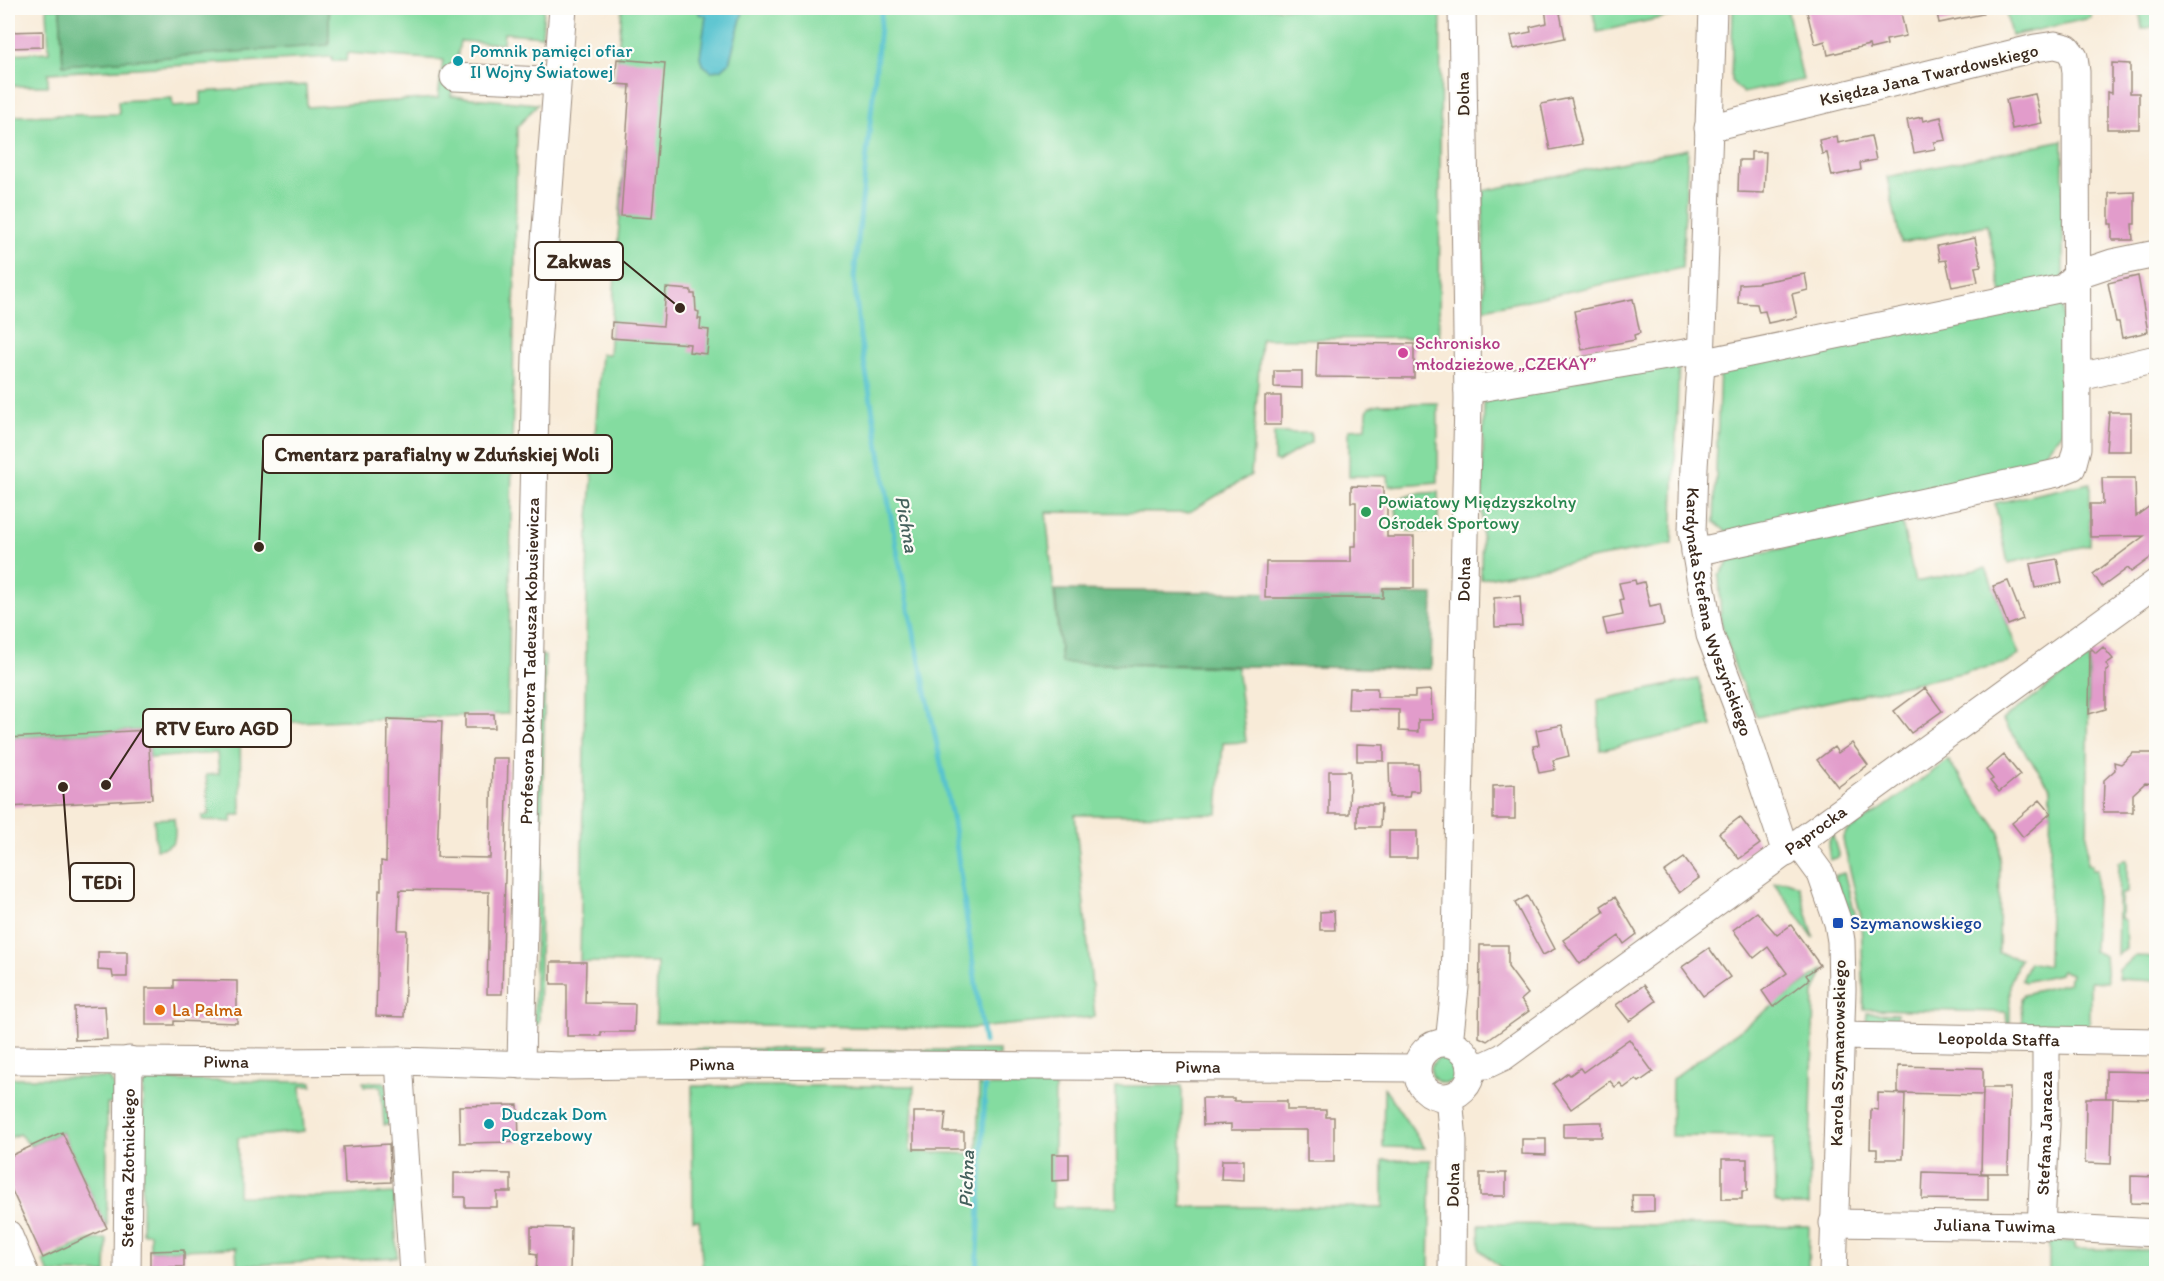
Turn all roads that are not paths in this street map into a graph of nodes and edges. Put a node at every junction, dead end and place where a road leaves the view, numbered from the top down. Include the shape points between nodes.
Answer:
1 (563, 8) edge
2 (1462, 8) edge
3 (1713, 8) edge
4 (454, 77) dead end
5 (543, 81) dead end
6 (1708, 128) junction
7 (2157, 254) edge
8 (2076, 275) junction
9 (1702, 356) junction
10 (2157, 359) edge
11 (2076, 378) junction
12 (1468, 390) junction
13 (1695, 552) junction
14 (2157, 583) edge
15 (1792, 848) junction
16 (1840, 1036) junction
17 (2046, 1040) junction
18 (2157, 1042) edge
19 (1449, 1043) junction
20 (8, 1060) edge
21 (129, 1060) junction
22 (399, 1061) junction
23 (521, 1065) junction
24 (1471, 1066) junction
25 (1416, 1068) junction
26 (1449, 1097) junction
27 (1833, 1223) junction
28 (2041, 1227) junction
29 (2157, 1233) edge
30 (8, 1234) edge
31 (25, 1274) edge
32 (127, 1274) edge
33 (413, 1274) edge
34 (1452, 1274) edge
35 (1833, 1274) edge

1 - 23 street, Profesora Doktora Tadeusza Kobusiewicza via 536,357
2 - 12 street, Dolna
3 - 6 street, Kardynała Stefana Wyszyńskiego
4 - 5 street
6 - 8 street, Księdza Jana Twardowskiego via 2035,48 2067,48 2074,57 2076,72
6 - 9 street, Kardynała Stefana Wyszyńskiego
7 - 8 street
8 - 9 street via 2063,288
8 - 11 street, Księdza Jana Twardowskiego
9 - 12 street
9 - 13 street, Kardynała Stefana Wyszyńskiego via 1694,467
10 - 11 street
11 - 13 street, Księdza Jana Twardowskiego via 2077,448 2072,467
12 - 19 street, Dolna via 1455,987
13 - 15 street, Kardynała Stefana Wyszyńskiego via 1710,635
14 - 15 street, Paprocka
15 - 16 street, Karola Szymanowskiego via 1821,874 1838,923
15 - 24 street, Paprocka via 1503,1057 1486,1065
16 - 17 street, Leopolda Staffa
16 - 27 street, Karola Szymanowskiego
17 - 18 street, Leopolda Staffa
17 - 28 street, Stefana Jaracza
19 - 24 street via 1464,1052
19 - 25 street via 1424,1051
20 - 21 street, Piwna
21 - 22 street, Piwna
21 - 32 street, Stefana Złotnickiego
22 - 23 street, Piwna
22 - 33 street
23 - 25 street, Piwna
24 - 26 street via 1466,1086
25 - 26 street via 1426,1090
26 - 34 street, Dolna via 1453,1141
27 - 28 street, Juliana Tuwima
27 - 35 street, Karola Szymanowskiego
28 - 29 street, Juliana Tuwima
30 - 31 street

